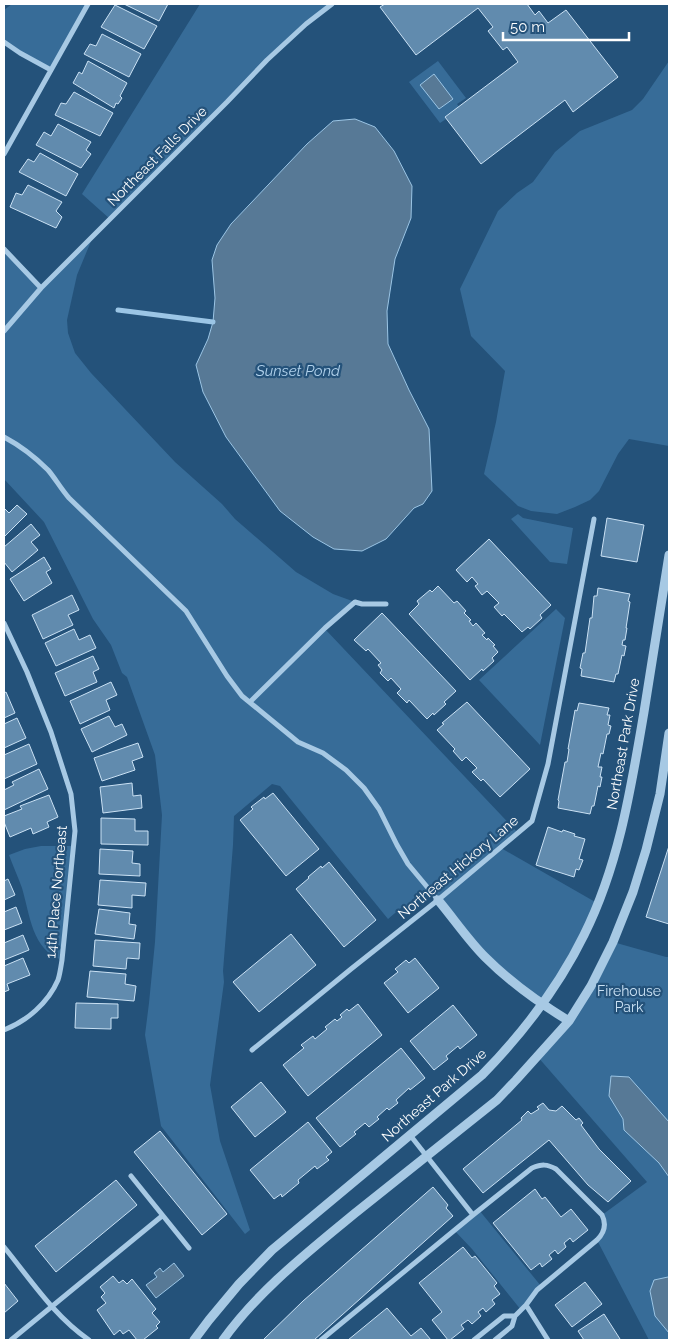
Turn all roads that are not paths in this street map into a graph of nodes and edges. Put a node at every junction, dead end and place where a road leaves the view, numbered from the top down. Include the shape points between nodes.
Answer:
1 (88, 4) edge
2 (332, 4) edge
3 (4, 42) edge
4 (51, 70) junction
5 (4, 154) edge
6 (4, 249) edge
7 (41, 288) junction
8 (4, 331) edge
9 (4, 437) edge
10 (594, 519) dead end
11 (669, 555) edge
12 (386, 604) dead end
13 (4, 623) edge
14 (250, 702) junction
15 (669, 733) edge
16 (438, 900) junction
17 (542, 1004) junction
18 (569, 1022) junction
19 (4, 1030) edge
20 (252, 1050) dead end
21 (410, 1135) junction
22 (426, 1156) junction
23 (131, 1176) dead end
24 (473, 1215) junction
25 (162, 1216) junction
26 (4, 1247) edge
27 (189, 1248) dead end
28 (526, 1305) junction
29 (52, 1307) junction
30 (515, 1316) junction
31 (11, 1340) edge
32 (89, 1340) edge
33 (194, 1340) edge
34 (223, 1340) edge
35 (321, 1340) edge
36 (474, 1340) edge
37 (495, 1340) edge
38 (548, 1340) edge

1 - 4 street
2 - 7 street, Northeast Falls Drive via 267,60
3 - 4 street
4 - 5 street
6 - 7 street
7 - 8 street, Northeast Falls Drive
9 - 14 street via 19,445 48,470 69,498 186,611 227,676
10 - 16 street, Northeast Hickory Lane via 548,764 532,821
11 - 17 street, Northeast Park Drive via 633,774 608,877 585,933
12 - 14 street via 354,602
13 - 19 street, 14th Place Northeast via 51,732 71,794 75,831 58,979 46,1002 17,1025
14 - 16 street via 298,742 323,753 346,770 364,788 408,864
15 - 18 street via 660,794 633,892 614,942
16 - 17 street via 484,956
16 - 20 street, Northeast Hickory Lane
17 - 18 street
17 - 21 street, Northeast Park Drive via 482,1075
18 - 22 street via 497,1100
21 - 22 street
21 - 33 street, Northeast Park Drive via 272,1250 239,1284
22 - 24 street
22 - 34 street via 296,1262 258,1298
23 - 25 street
24 - 28 street via 532,1168 549,1165 602,1215 605,1228 602,1235 537,1290
24 - 35 street
25 - 27 street
25 - 29 street
26 - 29 street
28 - 30 street
28 - 38 street
29 - 31 street
29 - 32 street
30 - 36 street via 504,1316
30 - 37 street via 512,1326

